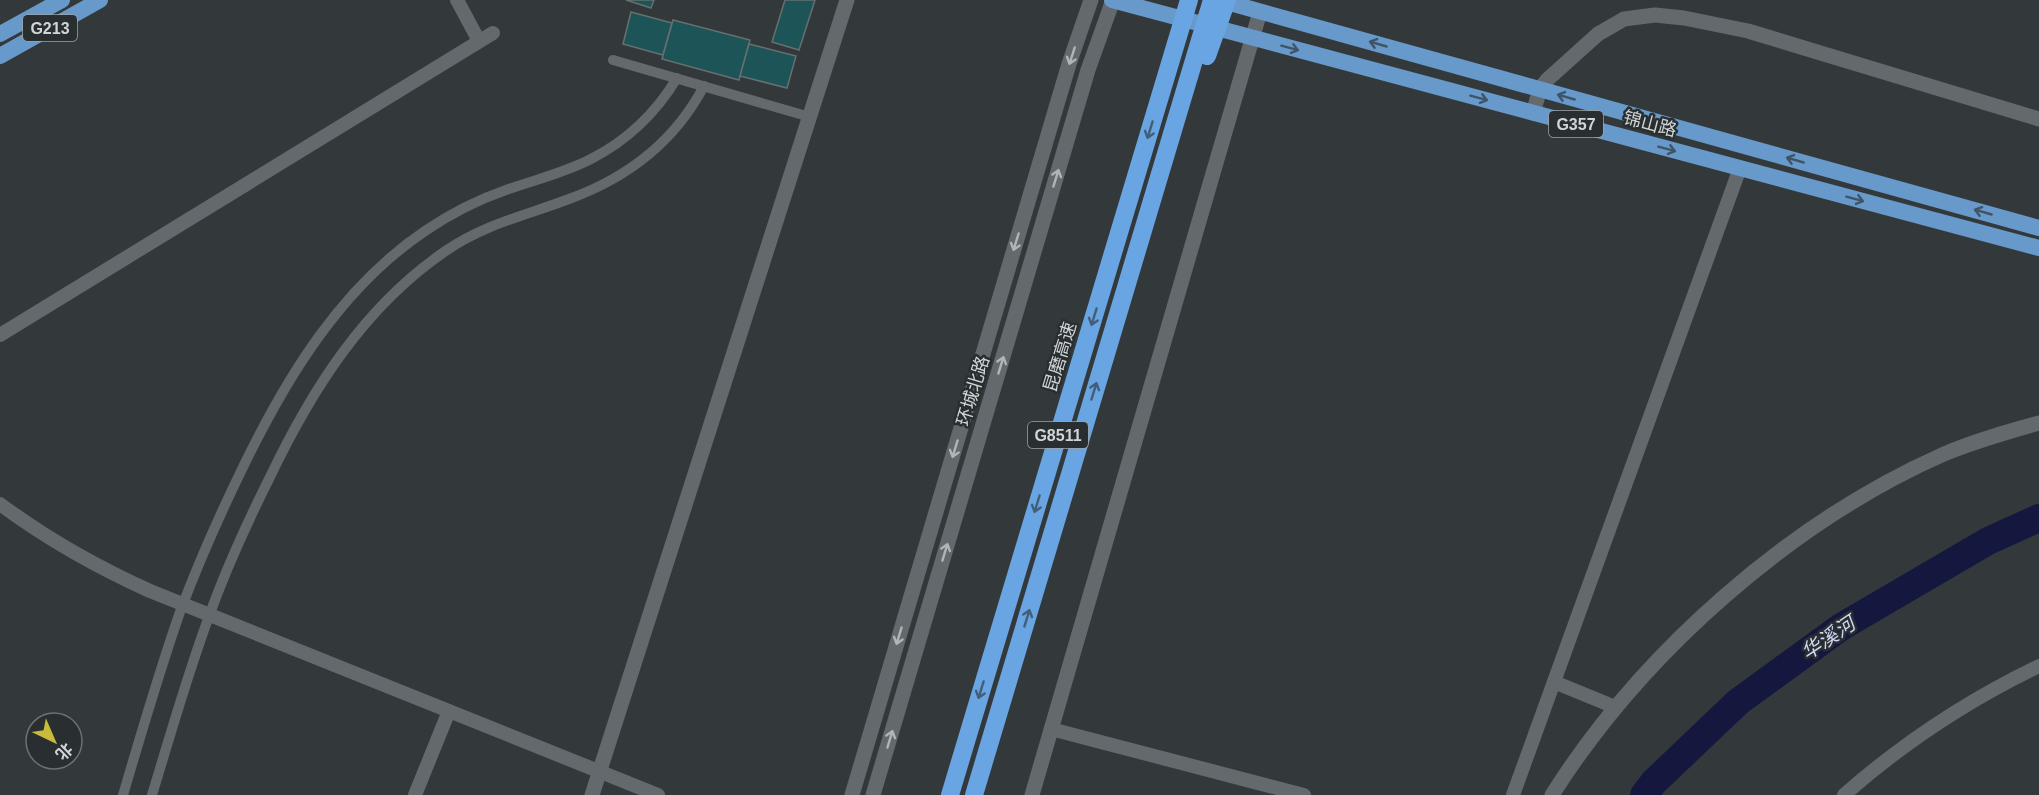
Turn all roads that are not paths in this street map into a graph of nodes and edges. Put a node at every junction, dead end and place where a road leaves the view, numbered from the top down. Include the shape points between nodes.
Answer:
1 (62, 0) edge
2 (100, 0) edge
3 (458, 0) edge
4 (847, 0) edge
5 (1090, 0) edge
6 (1112, 0) edge
7 (1189, 0) edge
8 (1212, 0) edge
9 (1219, 0) edge
10 (1227, 0) edge
11 (1260, 12) junction
12 (493, 33) dead end
13 (0, 34) edge
14 (1253, 38) junction
15 (479, 41) junction
16 (0, 56) edge
17 (613, 60) dead end
18 (677, 78) junction
19 (704, 86) junction
20 (1191, 89) junction
21 (1540, 89) junction
22 (1533, 113) junction
23 (810, 117) junction
24 (2039, 119) edge
25 (1740, 168) junction
26 (2039, 228) edge
27 (2039, 248) edge
28 (0, 335) edge
29 (2039, 423) edge
30 (1, 507) edge
31 (183, 605) junction
32 (210, 615) junction
33 (2039, 666) edge
34 (1554, 682) junction
35 (1615, 707) junction
36 (449, 711) junction
37 (1051, 729) junction
38 (600, 772) junction
39 (123, 795) edge
40 (152, 795) edge
41 (415, 795) edge
42 (592, 795) edge
43 (658, 795) edge
44 (852, 795) edge
45 (873, 795) edge
46 (950, 795) edge
47 (974, 795) edge
48 (1032, 795) edge
49 (1304, 795) edge
50 (1513, 795) edge
51 (1552, 795) edge
52 (1844, 795) edge

1 - 13 highway, G213
2 - 16 highway, G213
3 - 15 street
4 - 23 street
5 -> 44 street, 环城北路
6 - 14 highway, 锦山路 / G357
45 -> 6 street, 环城北路
7 -> 46 highway, 昆磨高速 / G8511
8 - 20 highway
9 - 11 highway, 锦山路 / G357
10 - 20 highway
11 - 14 street
21 -> 11 highway, 锦山路 / G357
12 - 15 street
14 -> 22 highway, 锦山路 / G357
14 - 37 street
15 - 28 street
17 - 18 street
18 - 19 street
18 - 31 street via 651,114 610,149 570,169 505,190 458,211 411,241 363,283 316,340 271,413 225,503
19 - 23 street
19 - 32 street via 681,123 642,161 593,190 498,223 466,239 421,269 372,315 324,379 281,454
47 -> 20 highway, G8511 via 1152,197
21 - 22 street
21 - 24 street via 1598,34 1624,19 1655,15 1748,31
26 -> 21 highway, 锦山路 / G357
22 -> 25 highway, 锦山路 / G357
23 - 38 street
25 -> 27 highway, 锦山路 / G357
25 - 34 street
29 - 35 street via 1946,453 1883,484 1823,521 1731,592 1658,660
30 - 31 street via 88,561
31 - 32 street
31 - 39 street
32 - 36 street
32 - 40 street
33 - 52 street via 1942,720
34 - 35 street
34 - 50 street
35 - 51 street
36 - 38 street
36 - 41 street
37 - 48 street
37 - 49 street
38 - 42 street
38 - 43 street

